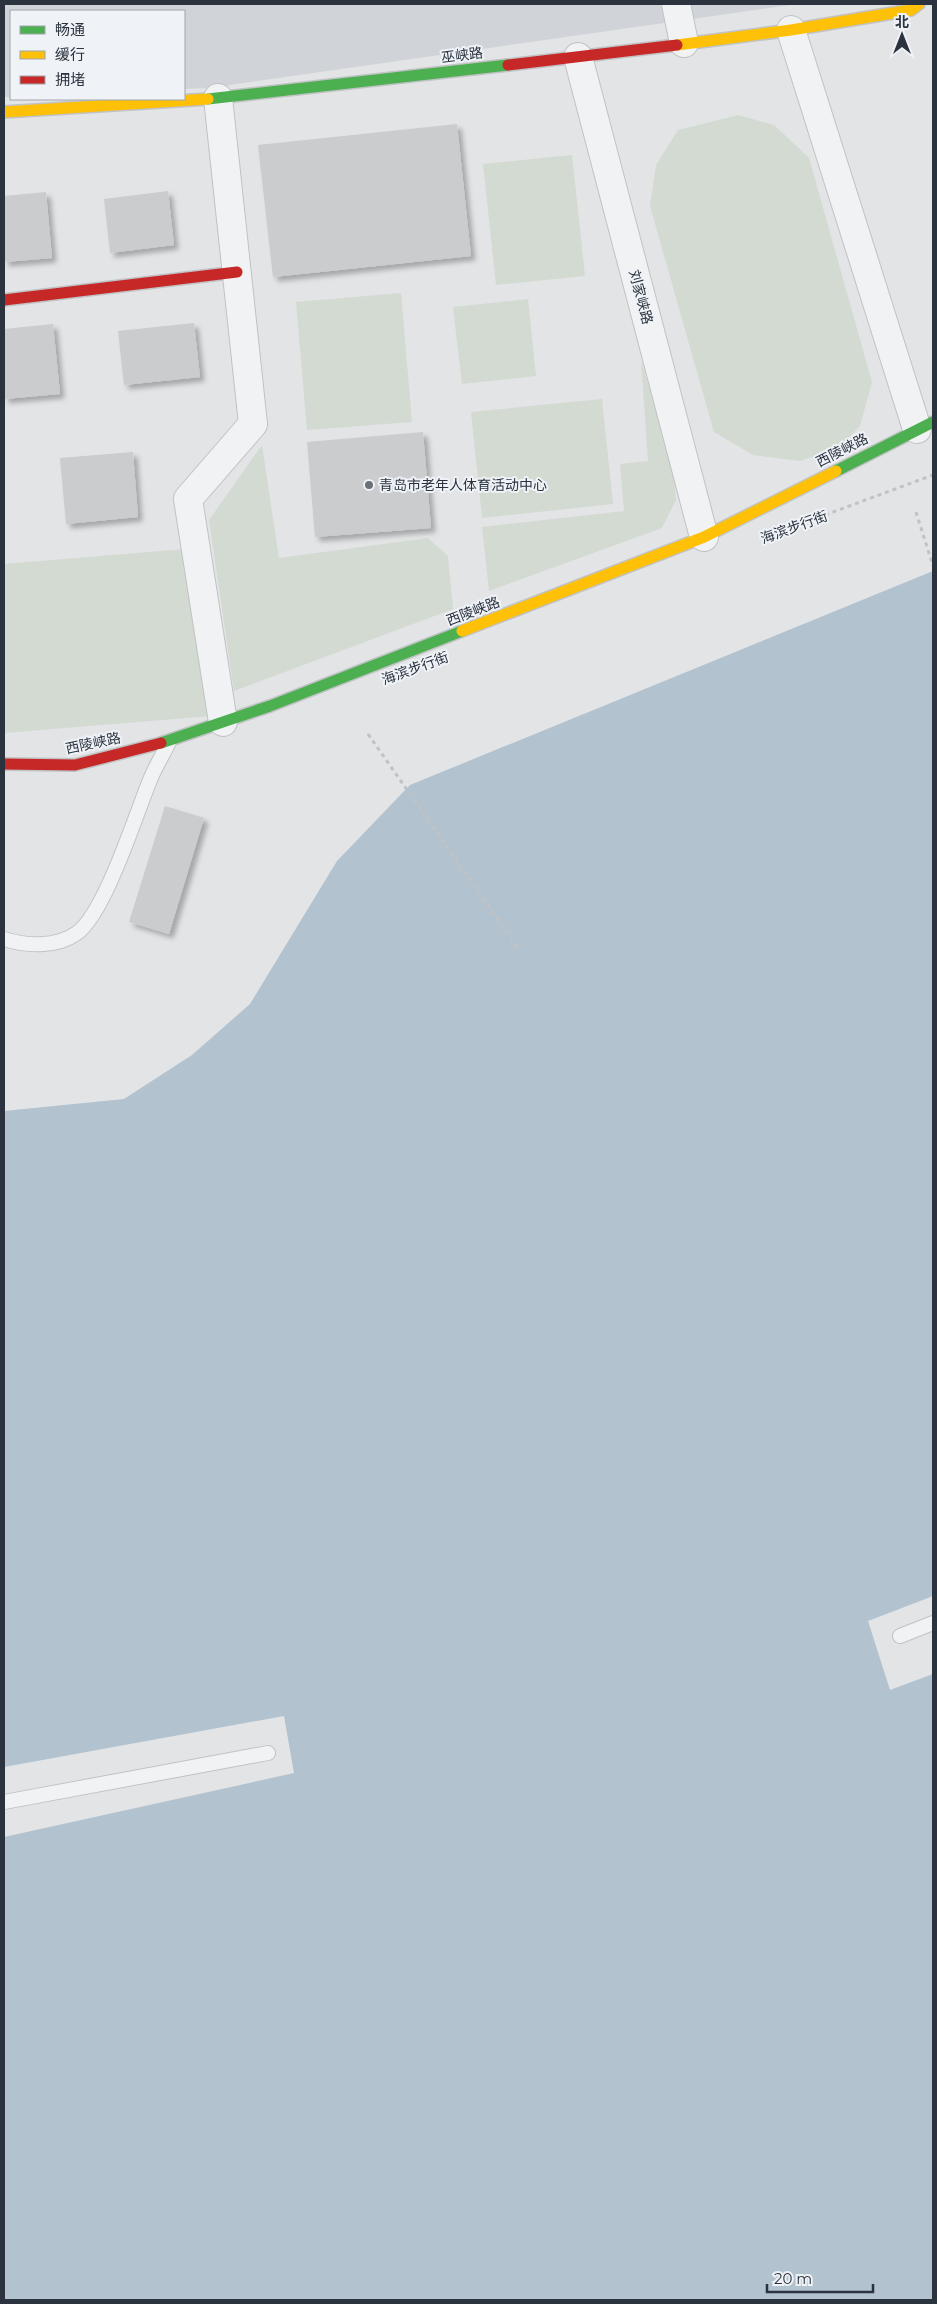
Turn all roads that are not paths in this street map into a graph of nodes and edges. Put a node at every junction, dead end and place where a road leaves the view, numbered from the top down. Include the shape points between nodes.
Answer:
1 (676, 4) edge
2 (919, 4) edge
3 (791, 30) junction
4 (684, 43) junction
5 (578, 57) junction
6 (218, 98) junction
7 (4, 112) edge
8 (237, 272) junction
9 (4, 300) edge
10 (925, 426) edge
11 (704, 537) junction
12 (223, 722) junction
13 (170, 741) junction
14 (4, 764) edge
15 (4, 939) edge
16 (933, 1623) edge
17 (900, 1636) dead end
18 (268, 1753) dead end
19 (4, 1802) edge

1 - 4 street
2 - 3 street, 巫峡路 via 911,10
3 - 4 street, 巫峡路
3 - 10 street
4 - 5 street, 巫峡路
5 - 6 street, 巫峡路
5 - 11 street, 刘家峡路
6 - 7 street, 巫峡路
6 - 8 street
8 - 9 street
8 - 12 street via 254,424 188,498
10 - 11 street, 西陵峡路
11 - 12 street, 西陵峡路
12 - 13 street, 西陵峡路
13 - 14 street, 西陵峡路 via 75,765
13 - 15 lane via 151,776 96,912 77,933 48,944 20,944
16 - 17 lane
18 - 19 lane

